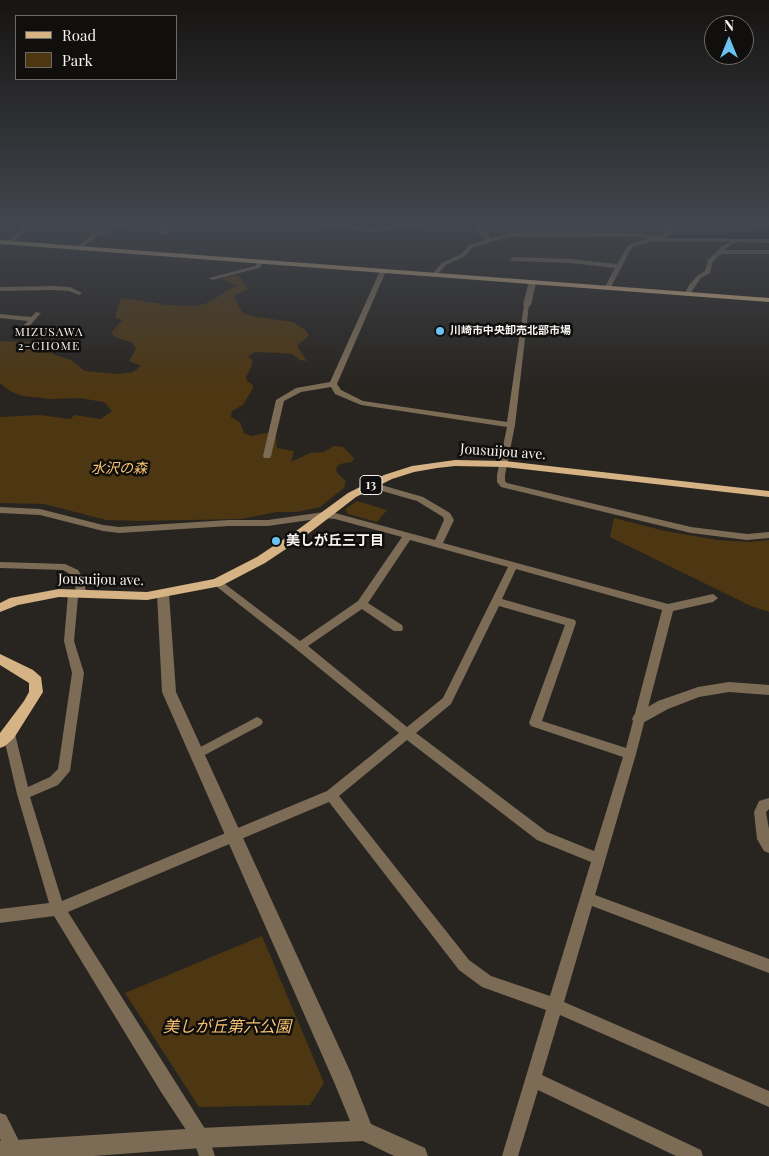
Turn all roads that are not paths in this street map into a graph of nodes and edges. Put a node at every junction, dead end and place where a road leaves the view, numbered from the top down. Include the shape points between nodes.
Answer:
1 (379, 279) edge
2 (482, 279) edge
3 (612, 279) edge
4 (697, 279) edge
5 (532, 283) junction
6 (608, 287) junction
7 (0, 289) edge
8 (79, 293) dead end
9 (688, 294) junction
10 (769, 300) edge
11 (769, 304) edge
12 (527, 305) joint
13 (0, 316) edge
14 (22, 331) dead end
15 (333, 384) junction
16 (511, 426) junction
17 (267, 456) dead end
18 (504, 464) junction
19 (371, 485) junction
20 (769, 494) edge
21 (0, 510) edge
22 (324, 515) junction
23 (769, 534) edge
24 (408, 535) junction
25 (438, 544) junction
26 (0, 565) edge
27 (513, 566) junction
28 (217, 583) junction
29 (77, 594) junction
30 (163, 594) junction
31 (713, 598) dead end
32 (495, 601) junction
33 (362, 604) junction
34 (0, 608) edge
35 (668, 608) junction
36 (398, 628) dead end
37 (300, 646) junction
38 (0, 658) edge
39 (769, 690) edge
40 (639, 719) junction
41 (257, 722) dead end
42 (408, 734) junction
43 (4, 738) edge
44 (197, 754) junction
45 (630, 754) junction
46 (23, 794) junction
47 (331, 795) junction
48 (769, 803) edge
49 (233, 835) junction
50 (767, 842) edge
51 (598, 859) junction
52 (587, 898) junction
53 (58, 909) junction
54 (0, 916) edge
55 (769, 966) edge
56 (556, 1006) junction
57 (532, 1079) junction
58 (769, 1098) edge
59 (0, 1121) edge
60 (364, 1131) junction
61 (204, 1147) edge
62 (97, 1151) edge
63 (8, 1152) edge
64 (417, 1156) edge
65 (510, 1156) edge
66 (694, 1156) edge

1 - 15 street
2 - 5 main road
3 - 6 street
4 - 9 street
5 - 6 main road
5 - 11 main road
5 - 12 street
6 - 9 main road
7 - 8 street via 54,288
9 - 10 main road
12 - 16 street
13 - 14 street via 36,316
15 - 16 street via 338,392 361,403
15 - 17 street via 299,390 280,400
16 - 18 street
18 - 19 main road, Jousuijou ave. / 13 via 436,465 412,469
18 - 20 main road, Jousuijou ave. / 13
18 - 23 street via 501,482 504,485 690,530 748,537
19 - 22 main road, Jousuijou ave. / 13
19 - 25 street via 420,499 447,515 449,520
21 - 22 street via 40,512 119,530 268,523
22 - 24 street
22 - 28 main road, Jousuijou ave. / 13 via 262,560
24 - 25 street
24 - 33 street
25 - 27 street
26 - 29 street via 65,567 79,578
27 - 32 street
27 - 35 street
28 - 30 main road, Jousuijou ave. / 13
28 - 37 street
29 - 30 main road, Jousuijou ave. / 13 via 125,597
29 - 34 main road, Jousuijou ave. / 13 via 30,597
29 - 46 street via 69,641 78,674 64,771 54,781
30 - 44 street via 170,692
31 - 35 street
32 - 42 street via 447,700
32 - 45 street via 571,623 535,723
33 - 36 street
33 - 37 street
35 - 40 street
37 - 42 street
38 - 43 main road via 36,681 36,692 29,705
39 - 40 street via 729,687 698,692
40 - 45 street
41 - 44 street
42 - 47 street
42 - 51 street via 542,836
43 - 46 street
44 - 49 street
45 - 51 street
46 - 53 street
47 - 49 street
47 - 56 street via 464,965 486,982
48 - 50 street via 760,812
49 - 53 street
49 - 60 street
51 - 52 street
52 - 55 street
52 - 56 street
53 - 54 street
53 - 61 street
56 - 57 street
56 - 58 street
57 - 65 street
57 - 66 street
59 - 63 street
60 - 61 street
60 - 64 street
61 - 62 street
62 - 63 street

